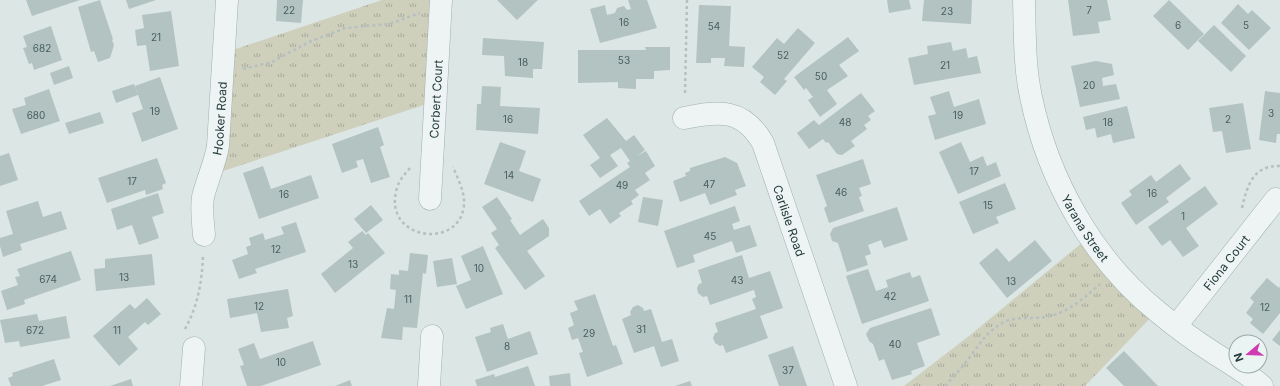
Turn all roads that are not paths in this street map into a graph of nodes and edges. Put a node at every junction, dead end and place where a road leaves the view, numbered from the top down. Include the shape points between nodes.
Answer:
1 (227, 0) edge
2 (442, 0) edge
3 (1024, 0) edge
4 (684, 118) dead end
5 (430, 199) dead end
6 (1276, 199) dead end
7 (204, 235) dead end
8 (1176, 326) junction
9 (432, 336) dead end
10 (194, 348) dead end
11 (191, 386) edge
12 (429, 386) edge
13 (846, 386) edge
14 (1262, 386) edge

1 - 7 street, Hooker Road via 220,124 216,156 203,197
2 - 5 street, Corbert Court
3 - 8 street, Yarana Street via 1025,51 1031,96 1043,143 1064,192 1089,237 1116,271 1143,299
4 - 13 street, Carlisle Road via 709,113 727,113 744,120 758,134
6 - 8 street, Fiona Court
8 - 14 street, Yarana Street
9 - 12 street
10 - 11 street

